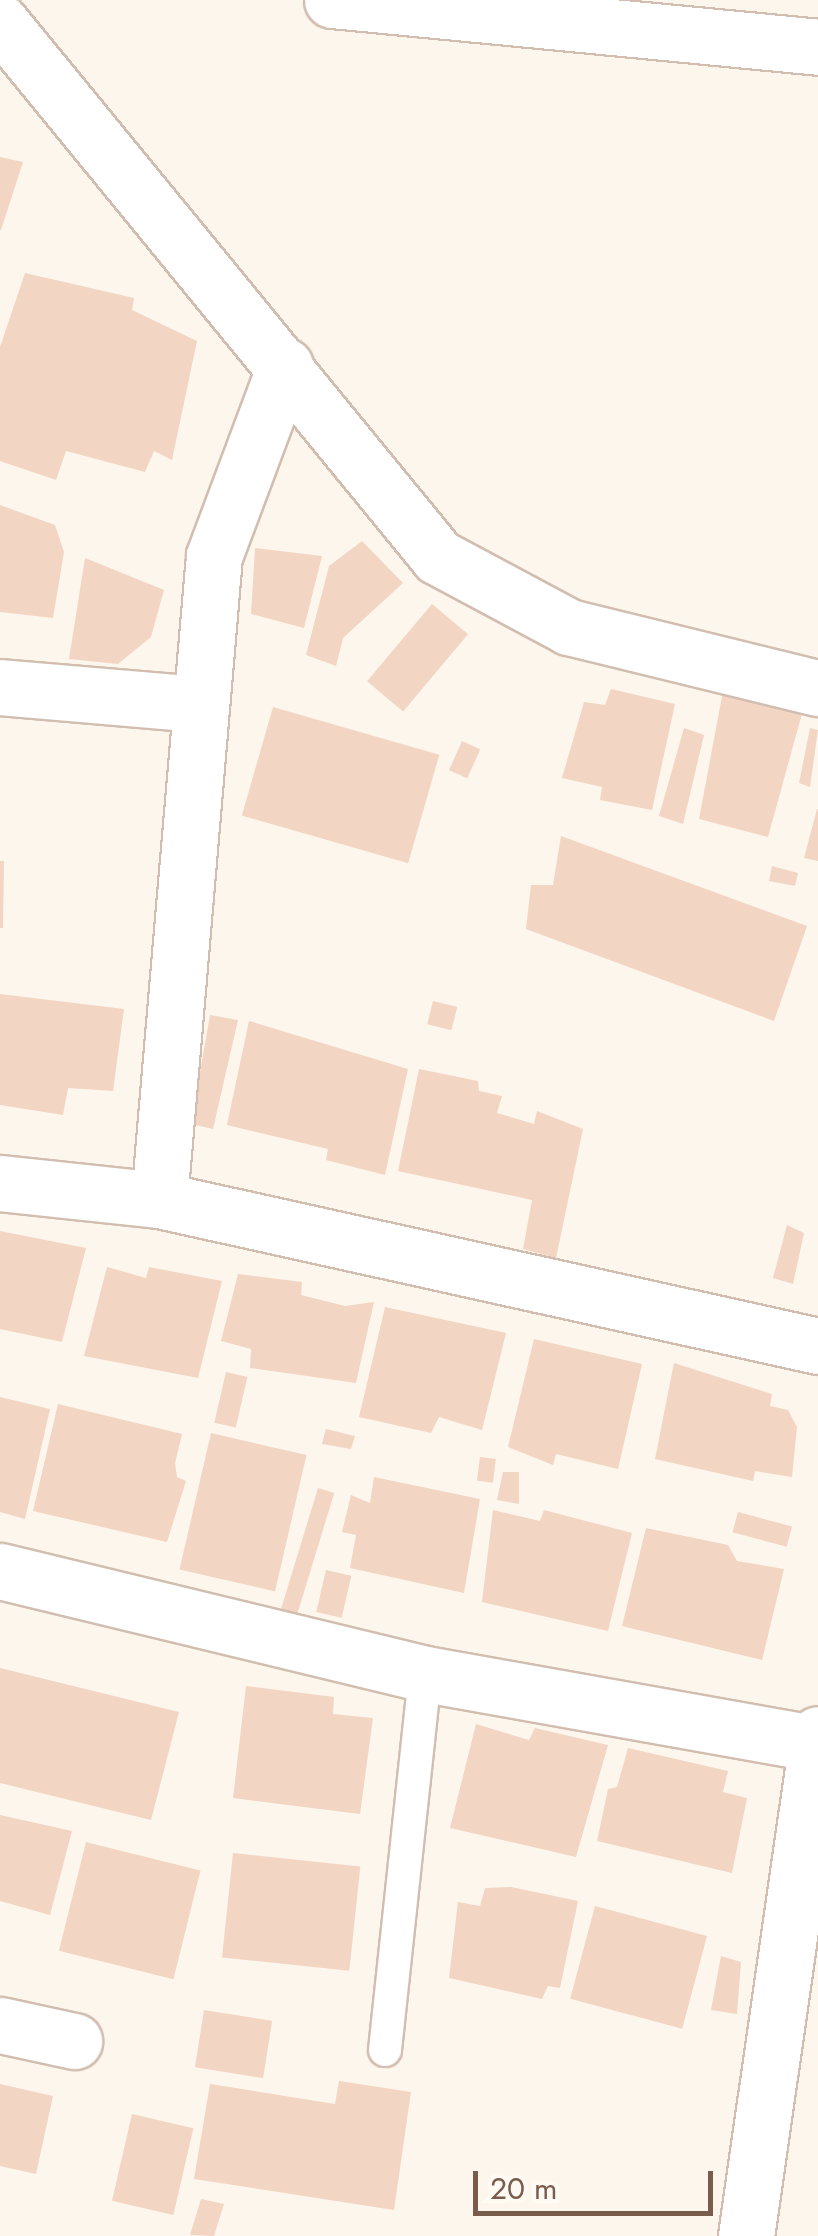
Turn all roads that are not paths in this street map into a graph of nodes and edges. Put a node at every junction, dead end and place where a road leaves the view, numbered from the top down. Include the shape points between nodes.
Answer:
1 (332, 0) edge
2 (527, 11) edge
3 (0, 22) edge
4 (818, 47) edge
5 (285, 366) junction
6 (0, 687) edge
7 (818, 688) edge
8 (197, 704) junction
9 (0, 1183) edge
10 (159, 1200) junction
11 (818, 1346) edge
12 (0, 1571) edge
13 (425, 1674) junction
14 (818, 1734) edge
15 (817, 1744) edge
16 (0, 2025) edge
17 (74, 2041) dead end
18 (386, 2050) dead end
19 (746, 2236) edge

1 - 2 street
2 - 4 street
3 - 5 street
5 - 7 street via 438,557 569,627
5 - 8 street via 214,556
6 - 8 street
8 - 10 street
9 - 10 street
10 - 11 street
12 - 13 street
13 - 15 street
13 - 18 lane
14 - 15 street
15 - 19 street
16 - 17 street

